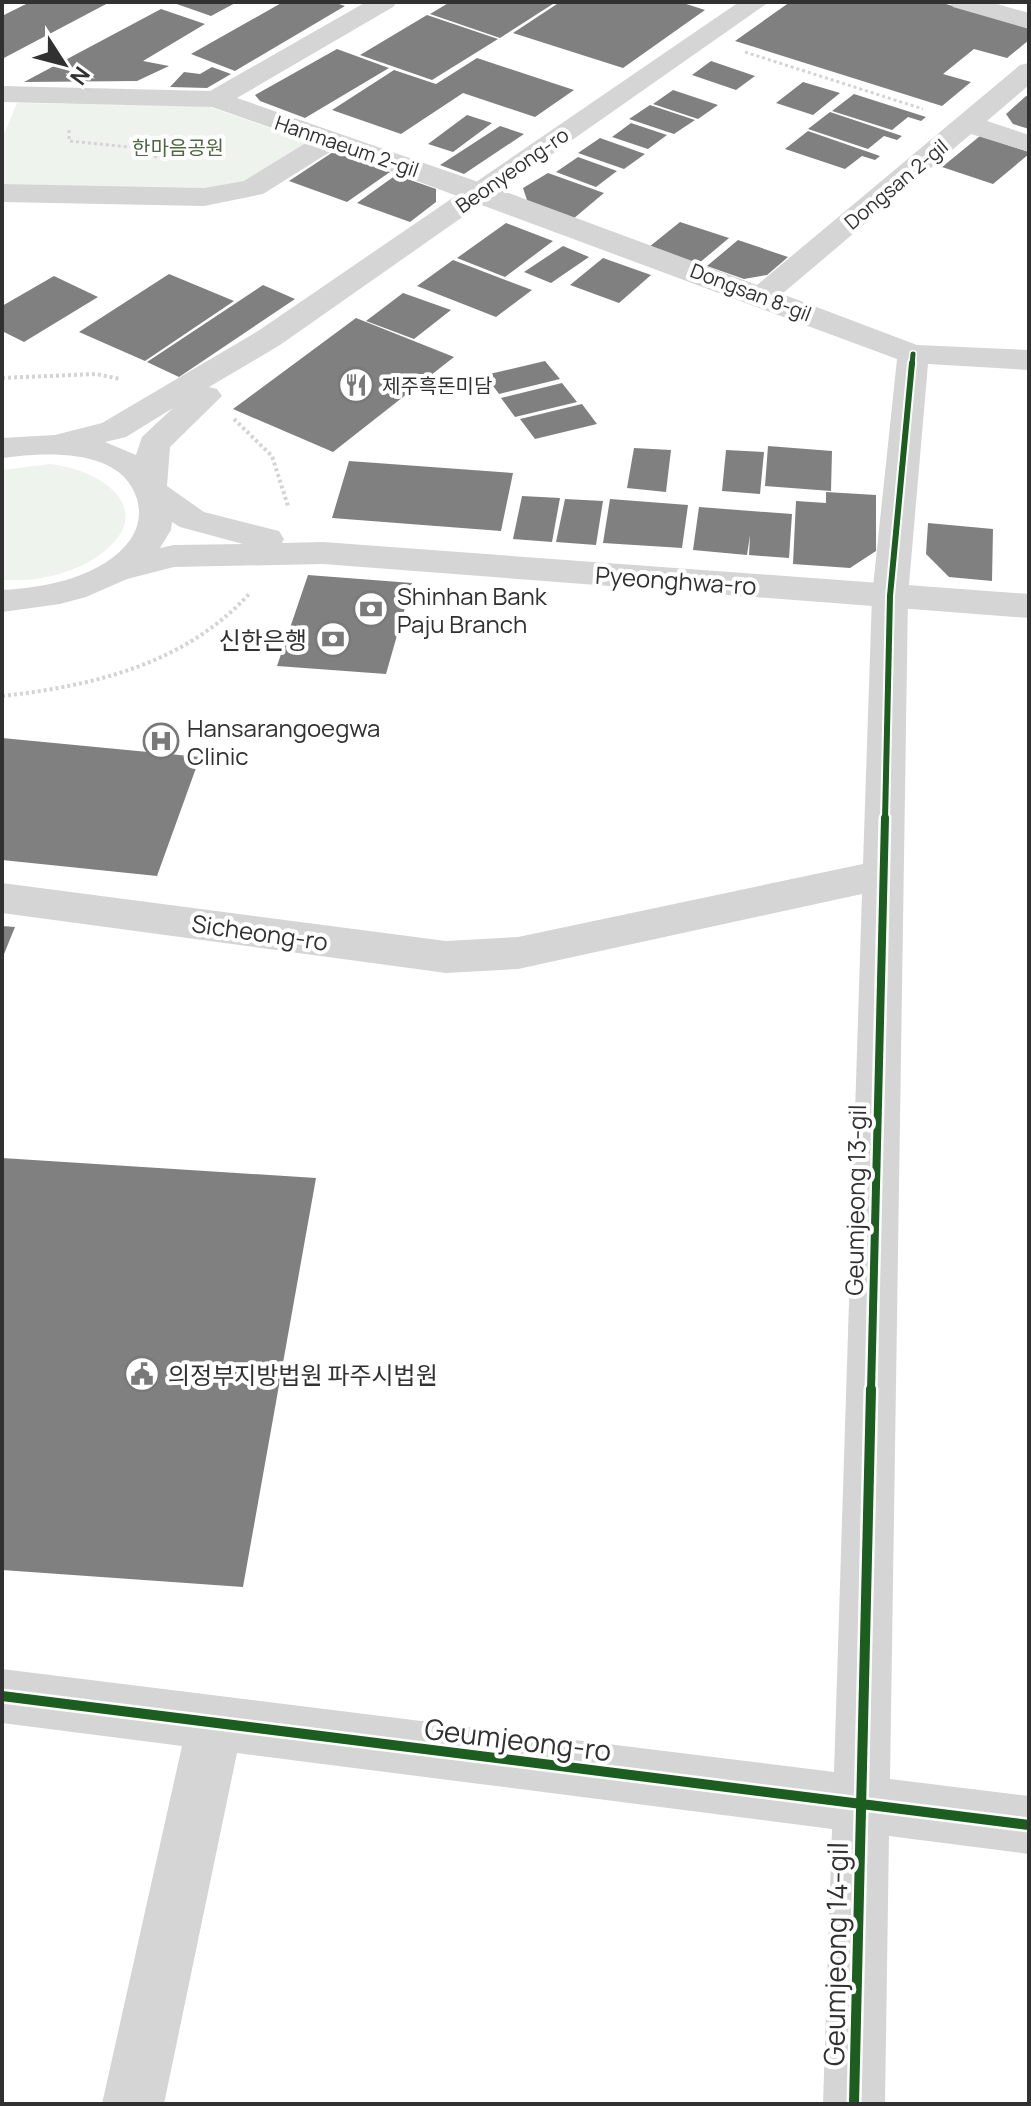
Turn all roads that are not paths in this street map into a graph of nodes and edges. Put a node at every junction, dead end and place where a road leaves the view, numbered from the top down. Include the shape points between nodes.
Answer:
1 (384, 2) edge
2 (756, 2) edge
3 (962, 2) edge
4 (1029, 21) edge
5 (1029, 71) edge
6 (2, 94) edge
7 (215, 99) junction
8 (969, 124) junction
9 (330, 140) junction
10 (1029, 144) edge
11 (480, 192) junction
12 (2, 193) edge
13 (762, 296) junction
14 (269, 338) junction
15 (913, 354) junction
16 (1029, 360) edge
17 (57, 444) junction
18 (3, 447) edge
19 (152, 489) junction
20 (323, 553) junction
21 (117, 570) junction
22 (890, 596) junction
23 (50, 597) junction
24 (2, 601) edge
25 (1029, 606) edge
26 (2, 625) edge
27 (883, 875) junction
28 (2, 898) edge
29 (2, 1696) edge
30 (215, 1723) junction
31 (861, 1804) junction
32 (1029, 1825) edge
33 (133, 2104) edge
34 (854, 2104) edge

1 - 7 street
2 - 11 street, Beonyeong-ro
3 - 4 street
5 - 8 street, Dongsan 2-gil
6 - 7 street
7 - 9 street, Hanmaeum 2-gil
8 - 10 street
8 - 13 street, Dongsan 2-gil
9 - 11 street, Hanmaeum 2-gil
9 - 12 street via 253,188 204,197
11 - 13 street, Dongsan 8-gil
11 - 14 street, Beonyeong-ro
13 - 15 street, Dongsan 8-gil
14 - 17 street via 114,430
14 - 19 street via 154,444
15 - 16 street, Dongsan 8-gil
15 - 22 street, Geumjeong 13-gil
17 - 18 street
17 - 19 street via 105,452 140,473
19 - 20 street via 192,520
19 - 21 street via 157,511 152,532
20 - 21 street via 174,556
20 - 22 street, Pyeonghwa-ro
21 - 23 street
22 - 25 street, Pyeonghwa-ro
22 - 27 street, Geumjeong 13-gil
23 - 24 street
23 - 26 street
27 - 28 street, Sicheong-ro via 518,953 446,957
27 - 31 street, Geumjeong 13-gil
29 - 30 street, Geumjeong-ro
30 - 31 street, Geumjeong-ro
30 - 33 street
31 - 32 street, Geumjeong-ro
31 - 34 street, Geumjeong 14-gil

